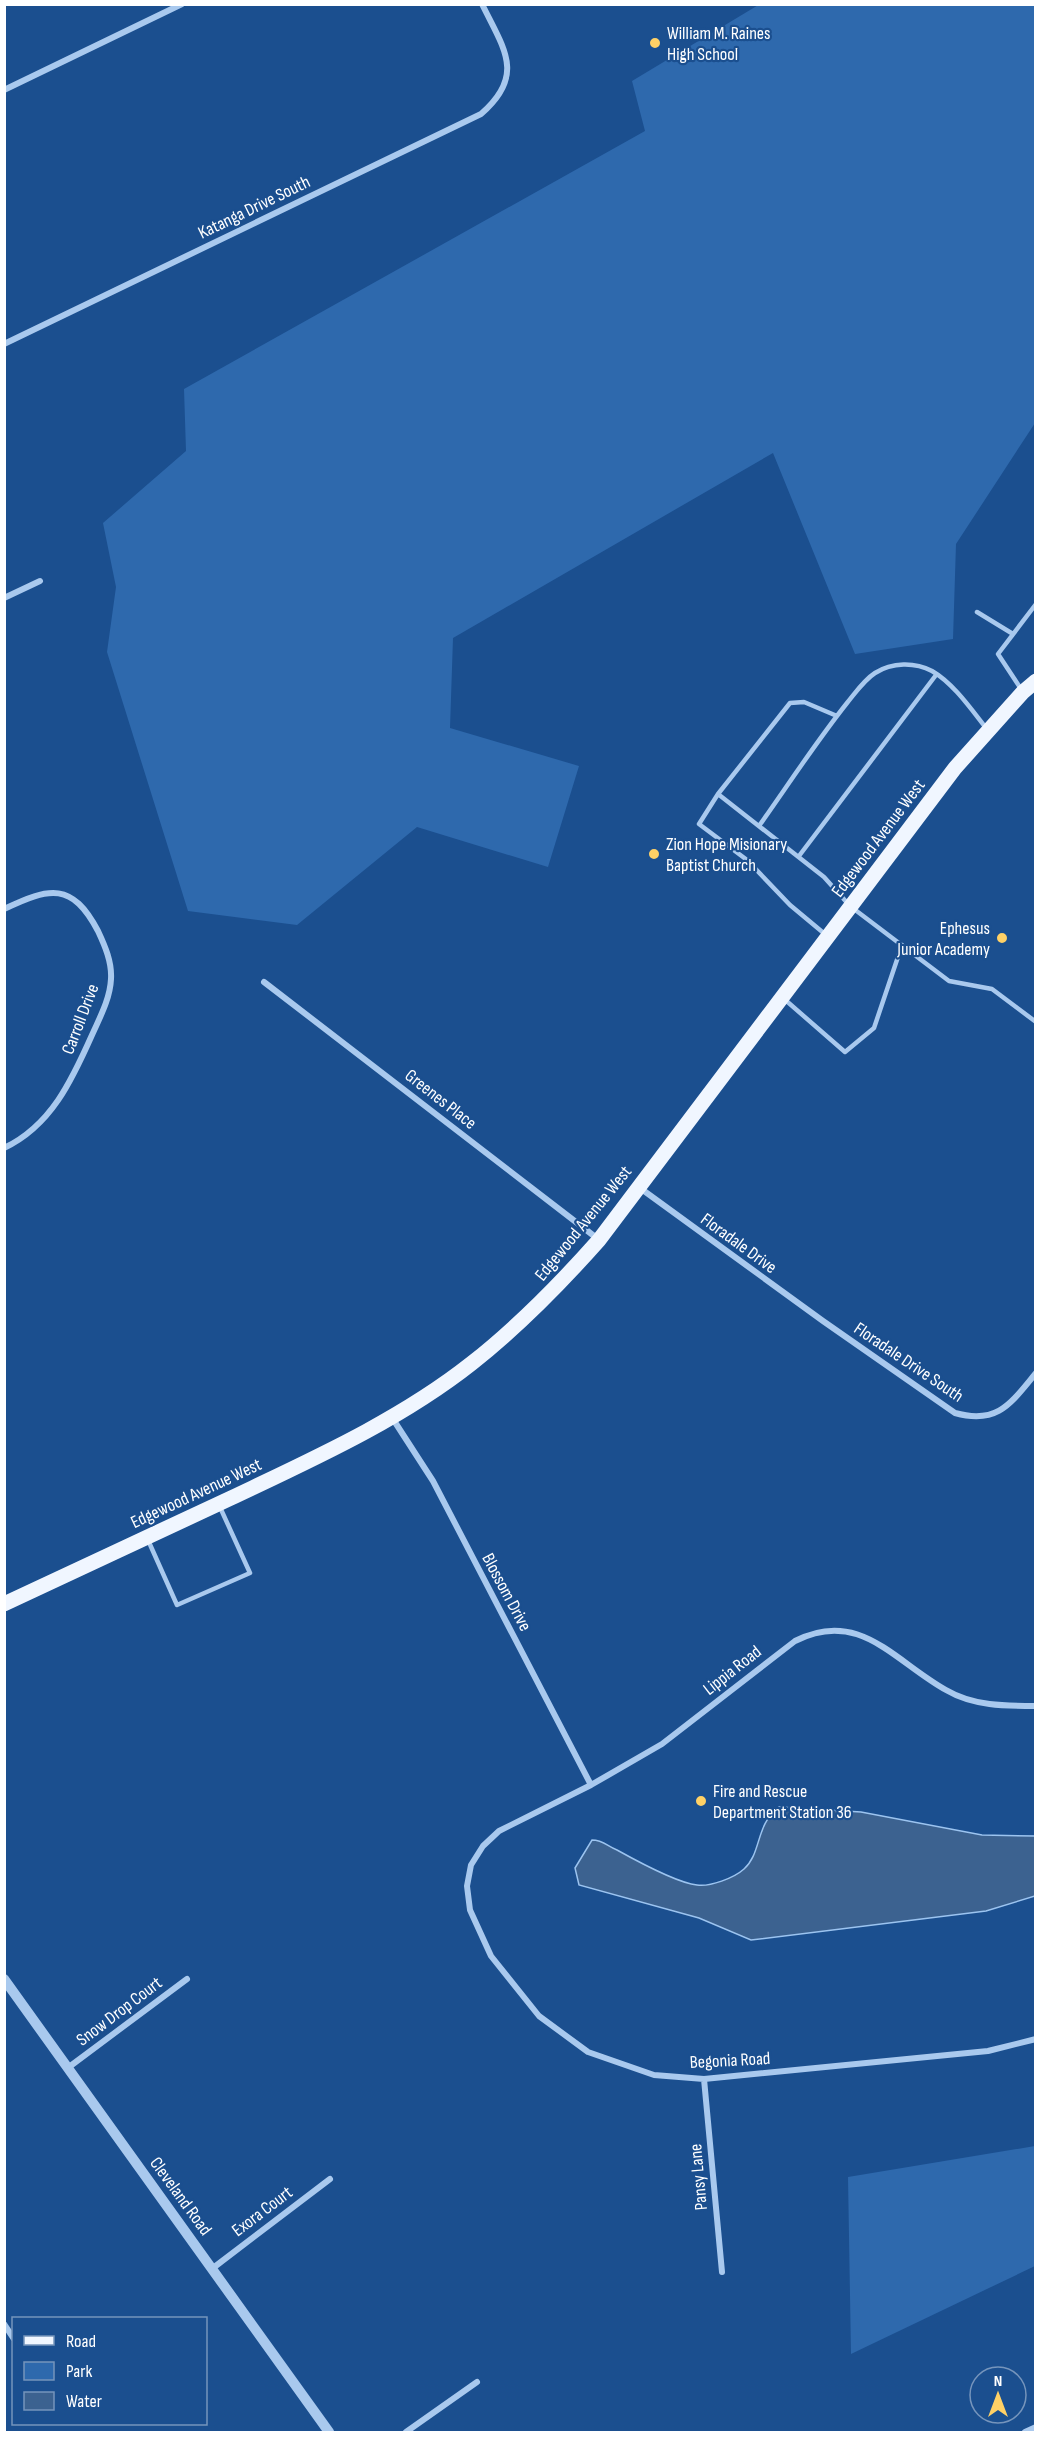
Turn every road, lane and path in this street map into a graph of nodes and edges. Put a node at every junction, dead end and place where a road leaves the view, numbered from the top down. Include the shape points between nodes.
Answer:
1 (182, 4) edge
2 (482, 4) edge
3 (4, 90) edge
4 (4, 344) edge
5 (40, 581) dead end
6 (4, 598) edge
7 (1035, 604) edge
8 (977, 612) dead end
9 (1013, 634) junction
10 (936, 675) junction
11 (1035, 681) edge
12 (1023, 692) junction
13 (837, 716) junction
14 (988, 730) junction
15 (718, 794) junction
16 (759, 826) junction
17 (799, 856) junction
18 (850, 906) junction
19 (4, 909) edge
20 (827, 936) junction
21 (902, 945) junction
22 (264, 982) dead end
23 (781, 997) junction
24 (1035, 1022) edge
25 (4, 1148) edge
26 (638, 1187) junction
27 (599, 1240) junction
28 (823, 1321) joint
29 (1035, 1373) edge
30 (391, 1416) junction
31 (219, 1503) junction
32 (147, 1537) junction
33 (4, 1604) edge
34 (1035, 1706) edge
35 (591, 1785) junction
36 (471, 1865) joint
37 (4, 1979) edge
38 (187, 1979) dead end
39 (1035, 2039) edge
40 (69, 2067) junction
41 (704, 2079) junction
42 (330, 2179) dead end
43 (213, 2268) junction
44 (722, 2272) dead end
45 (477, 2382) dead end
46 (1035, 2427) edge
47 (329, 2433) edge
48 (406, 2433) edge
49 (1025, 2433) edge

1 - 3 street
2 - 4 street, Katanga Drive South via 504,50 507,66 506,84 498,99 482,114
5 - 6 street
7 - 9 lane
8 - 9 lane
9 - 12 lane via 998,654
10 - 13 lane via 913,665 891,665 869,678
10 - 14 lane
10 - 17 lane
11 - 12 main road, Edgewood Avenue West
12 - 14 main road, Edgewood Avenue West
13 - 15 lane via 804,702 790,703
13 - 16 lane
14 - 18 main road, Edgewood Avenue West
15 - 16 lane
15 - 20 lane via 699,824 747,860 790,905
16 - 17 lane
17 - 18 lane
18 - 20 main road, Edgewood Avenue West
18 - 21 lane
19 - 25 street, Carroll Drive via 39,894 57,893 72,898 85,908 104,944 111,980 107,1001 56,1106 36,1127
20 - 23 main road, Edgewood Avenue West
21 - 23 lane via 874,1028 844,1052
21 - 24 lane via 949,981 992,989
22 - 27 street, Greenes Place
23 - 26 main road, Edgewood Avenue West
26 - 27 main road, Edgewood Avenue West
26 - 28 street, Floradale Drive
27 - 30 main road, Edgewood Avenue West via 544,1300 471,1364
28 - 29 street, Floradale Drive South via 955,1413 969,1417 995,1414 1008,1406
30 - 31 main road, Edgewood Avenue West via 316,1458
30 - 35 street, Blossom Drive via 433,1481
31 - 32 main road, Edgewood Avenue West
31 - 32 lane via 250,1573 177,1605
32 - 33 main road, Edgewood Avenue West
34 - 35 street, Lippia Road via 974,1701 947,1691 856,1632 813,1632 795,1641 662,1744
35 - 36 street, Lippia Road via 499,1831
36 - 41 street, Begonia Road via 467,1886 470,1910 491,1956 539,2016 588,2052 654,2075
37 - 40 street, Cleveland Road
38 - 40 street, Snow Drop Court
39 - 41 street, Begonia Road via 988,2051
40 - 43 street, Cleveland Road
41 - 44 street, Pansy Lane
42 - 43 street, Exora Court
43 - 47 street, Cleveland Road
45 - 48 street
46 - 49 street

